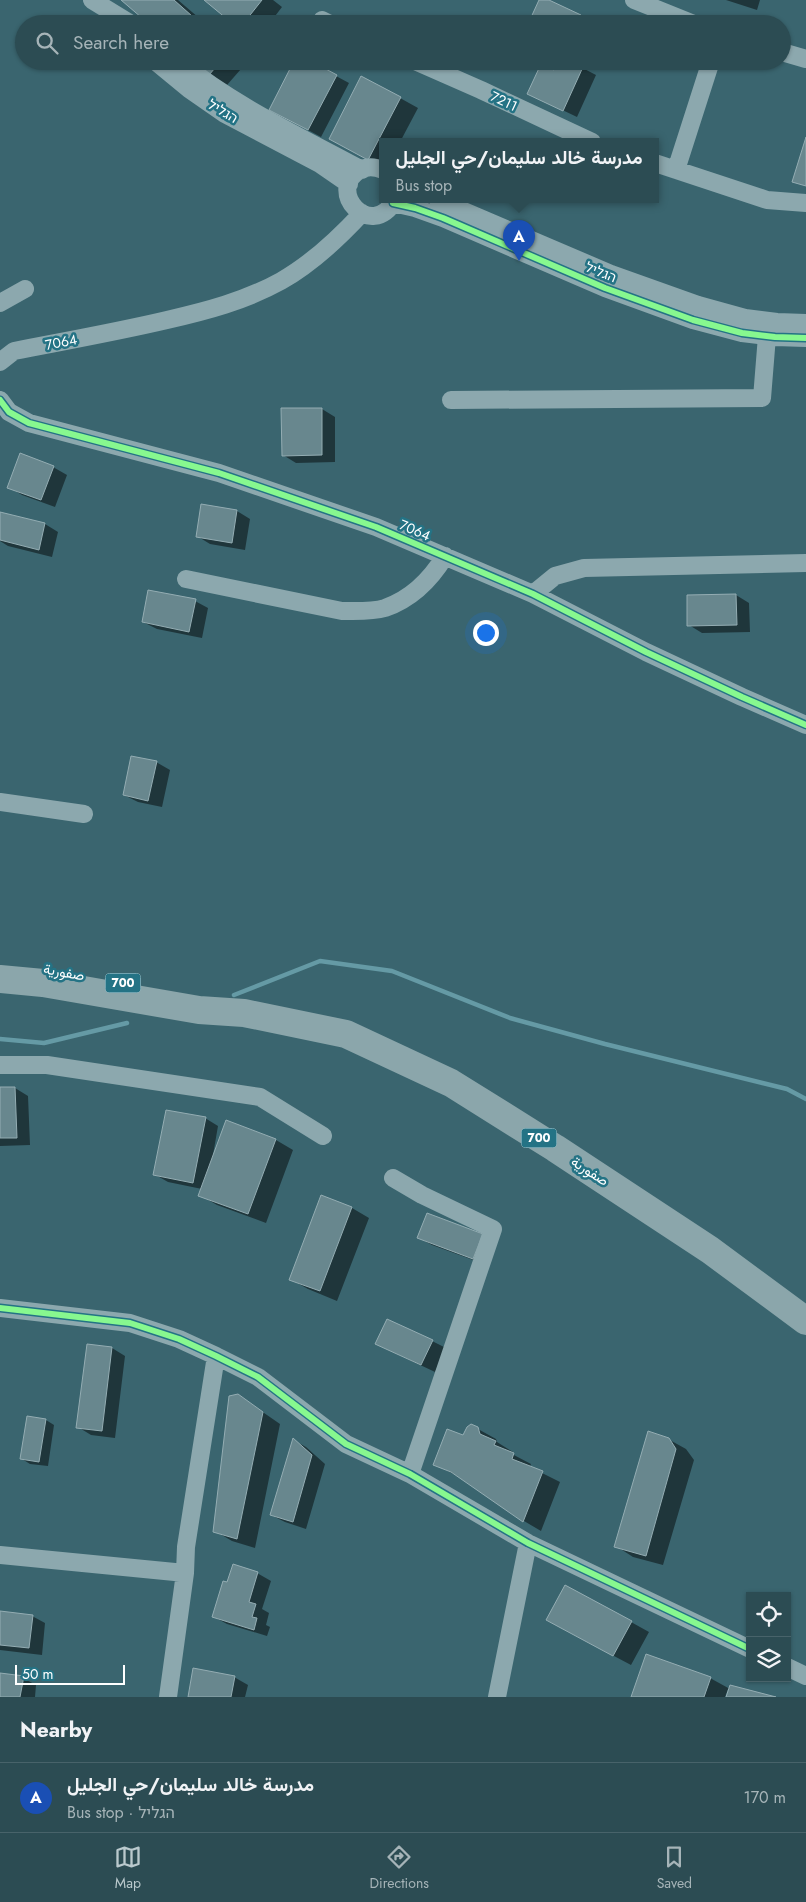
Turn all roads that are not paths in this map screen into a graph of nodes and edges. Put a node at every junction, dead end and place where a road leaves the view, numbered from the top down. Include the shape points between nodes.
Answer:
1 (634, 0) edge
2 (93, 1) edge
3 (106, 15) edge
4 (116, 15) edge
5 (672, 15) edge
6 (791, 55) edge
7 (806, 59) edge
8 (166, 70) edge
9 (190, 70) edge
10 (435, 70) edge
11 (708, 70) edge
12 (583, 138) edge
13 (659, 164) edge
14 (379, 169) edge
15 (362, 170) junction
16 (676, 170) junction
17 (349, 184) junction
18 (393, 203) edge
19 (398, 203) edge
20 (445, 203) edge
21 (806, 203) edge
22 (362, 214) junction
23 (25, 289) dead end
24 (0, 303) edge
25 (806, 323) edge
26 (767, 336) junction
27 (806, 338) edge
28 (0, 362) edge
29 (0, 400) edge
30 (450, 400) dead end
31 (445, 556) junction
32 (806, 563) edge
33 (186, 579) dead end
34 (533, 594) junction
35 (806, 725) edge
36 (0, 802) edge
37 (84, 814) dead end
38 (0, 963) edge
39 (0, 979) edge
40 (244, 1013) junction
41 (0, 1065) edge
42 (323, 1136) dead end
43 (393, 1178) dead end
44 (0, 1308) edge
45 (806, 1321) edge
46 (216, 1356) junction
47 (410, 1474) junction
48 (528, 1543) junction
49 (0, 1555) edge
50 (184, 1573) junction
51 (746, 1647) edge
52 (791, 1669) edge
53 (806, 1676) edge
54 (168, 1697) edge
55 (497, 1697) edge

1 - 5 street
2 - 3 street
2 - 4 street
6 - 7 street
8 - 17 street, הגליל via 225,114 320,164
9 - 15 street, הגליל via 233,100
10 - 12 street, 7211
11 - 16 street
13 - 16 street
14 - 15 street via 369,167
15 - 17 street via 353,176
16 - 21 street via 767,200
17 - 22 street via 350,204
18 - 22 street via 384,213 374,216
19 - 26 street, הגליל via 442,218 605,288 693,320
20 - 25 street, הגליל via 610,274 698,305 745,318
22 - 28 street, 7064 via 321,253 282,280 248,296 143,326 14,351
23 - 24 street
26 - 27 street, הגליל
26 - 30 street via 762,398
29 - 31 street, 7064 via 8,412 29,423 219,473 376,527
31 - 33 street via 434,573 403,599 384,608 365,610 342,611
31 - 34 street, 7064
32 - 34 street via 584,568 555,576
34 - 35 street, 7064 via 646,652
36 - 37 street
38 - 40 main road, صفورية / 700 via 208,998
39 - 40 main road, صفورية / 700 via 43,983 199,1010
40 - 45 main road, صفورية / 700 via 346,1034 451,1083 710,1250
41 - 42 street via 47,1065 260,1097
43 - 47 street via 492,1229
44 - 46 street via 130,1323 179,1339
46 - 47 street via 258,1377 346,1444
46 - 50 street
47 - 48 street
48 - 51 street
48 - 55 street
49 - 50 street
50 - 54 street
52 - 53 street

